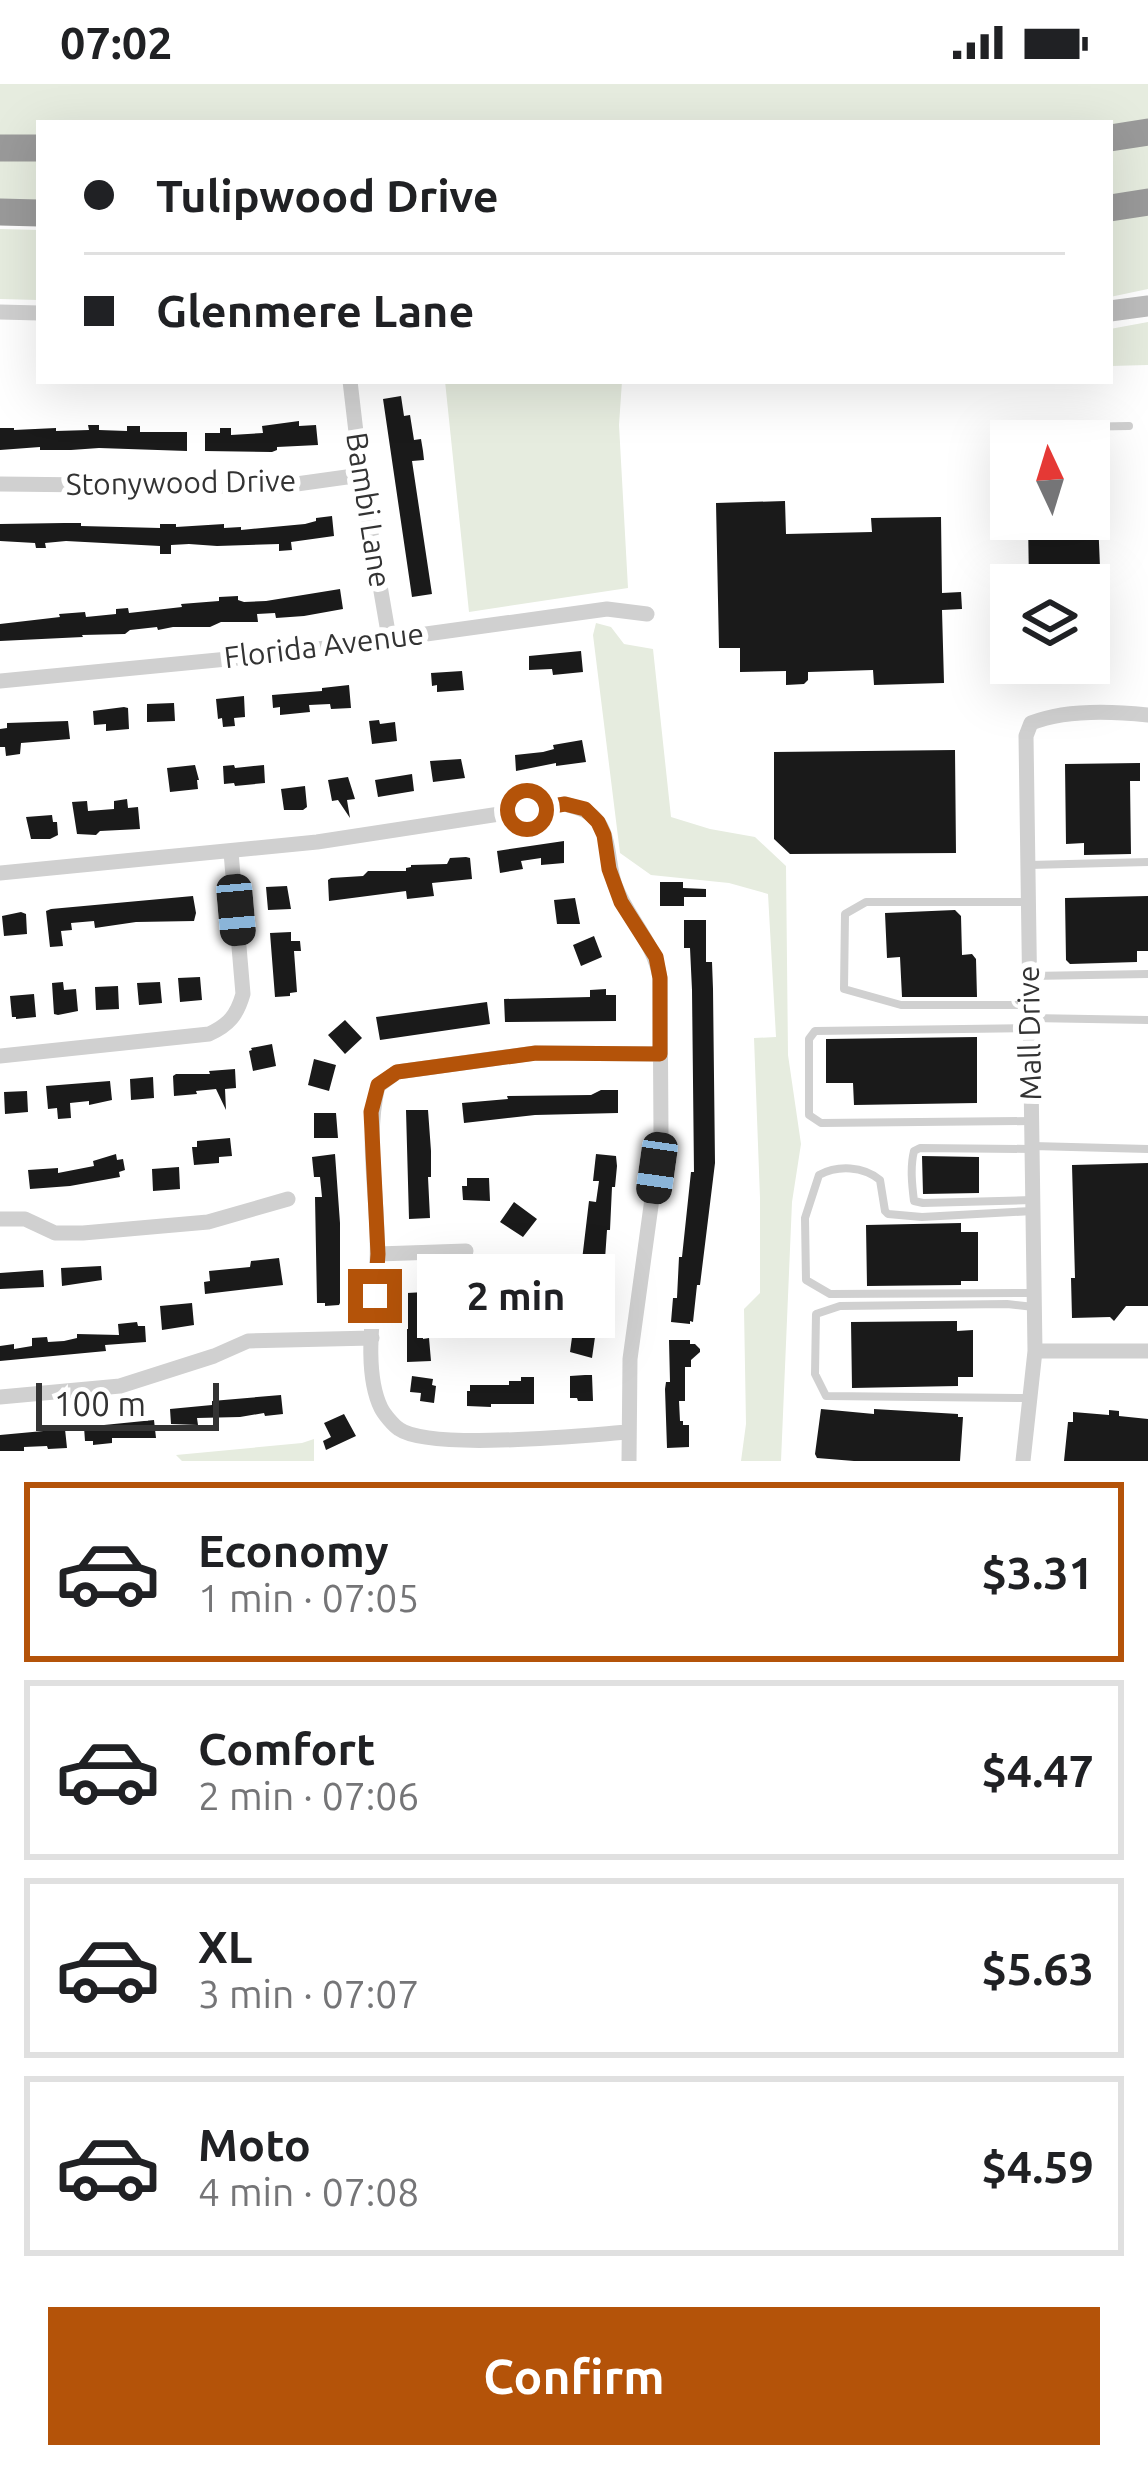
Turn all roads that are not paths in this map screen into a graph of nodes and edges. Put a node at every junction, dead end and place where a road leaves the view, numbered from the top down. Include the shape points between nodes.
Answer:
1 (1148, 132) edge
2 (1113, 138) edge
3 (0, 148) edge
4 (36, 148) edge
5 (1148, 202) edge
6 (1113, 208) edge
7 (0, 212) edge
8 (36, 213) edge
9 (1148, 306) edge
10 (1113, 311) edge
11 (0, 312) edge
12 (36, 313) edge
13 (350, 384) edge
14 (1110, 426) edge
15 (1129, 426) dead end
16 (362, 475) junction
17 (0, 484) edge
18 (647, 614) dead end
19 (389, 638) junction
20 (0, 681) edge
21 (1148, 715) edge
22 (231, 852) junction
23 (1148, 862) edge
24 (1027, 865) junction
25 (0, 874) edge
26 (1028, 902) junction
27 (1148, 974) edge
28 (1029, 976) junction
29 (1030, 1017) junction
30 (1148, 1020) edge
31 (660, 1054) junction
32 (0, 1056) edge
33 (1031, 1121) junction
34 (1031, 1148) junction
35 (1148, 1150) edge
36 (288, 1199) dead end
37 (1032, 1206) junction
38 (0, 1219) edge
39 (466, 1251) dead end
40 (378, 1254) junction
41 (1034, 1300) junction
42 (372, 1338) junction
43 (1035, 1351) junction
44 (1148, 1351) edge
45 (0, 1397) edge
46 (1029, 1398) junction
47 (629, 1432) junction
48 (629, 1461) edge
49 (1022, 1461) edge

1 - 2 highway
3 - 4 highway
5 - 6 highway
7 - 8 highway
9 - 10 street
11 - 12 street
13 - 16 street, Bambi Lane
14 - 15 lane
16 - 17 street, Stonywood Drive via 275,487
16 - 19 street, Bambi Lane
18 - 19 street, Florida Avenue via 607,609
19 - 20 street, Florida Avenue
21 - 24 street, Mall Drive via 1059,715 1031,723
22 - 25 street
22 - 31 street via 565,804 585,809 604,835 621,902 656,957
22 - 32 street via 243,994 224,1028
23 - 24 lane
24 - 26 street, Mall Drive
26 - 28 street, Mall Drive
26 - 29 lane via 866,902 845,914 844,988 901,1005
27 - 28 lane
28 - 29 street, Mall Drive
29 - 30 lane
29 - 33 street, Mall Drive
29 - 33 lane via 815,1031 808,1039 808,1114 821,1123
31 - 40 street via 536,1053 397,1072 378,1085 371,1112
31 - 47 street via 661,1133 630,1359
33 - 34 street, Mall Drive
34 - 35 lane
34 - 37 street, Mall Drive
34 - 37 lane via 920,1148 912,1160 914,1201
36 - 38 street via 208,1222 83,1234
37 - 41 street, Mall Drive
37 - 41 lane via 888,1214 880,1180 868,1171 824,1171 805,1236 806,1280 830,1294
39 - 40 street
40 - 42 street
41 - 43 street, Mall Drive
41 - 46 lane via 840,1306 816,1314 815,1374 826,1396
42 - 45 street via 248,1341 121,1386
42 - 47 street via 374,1386 400,1430 464,1441
43 - 44 street
43 - 46 street, Mall Drive
46 - 49 street, Mall Drive
47 - 48 street

